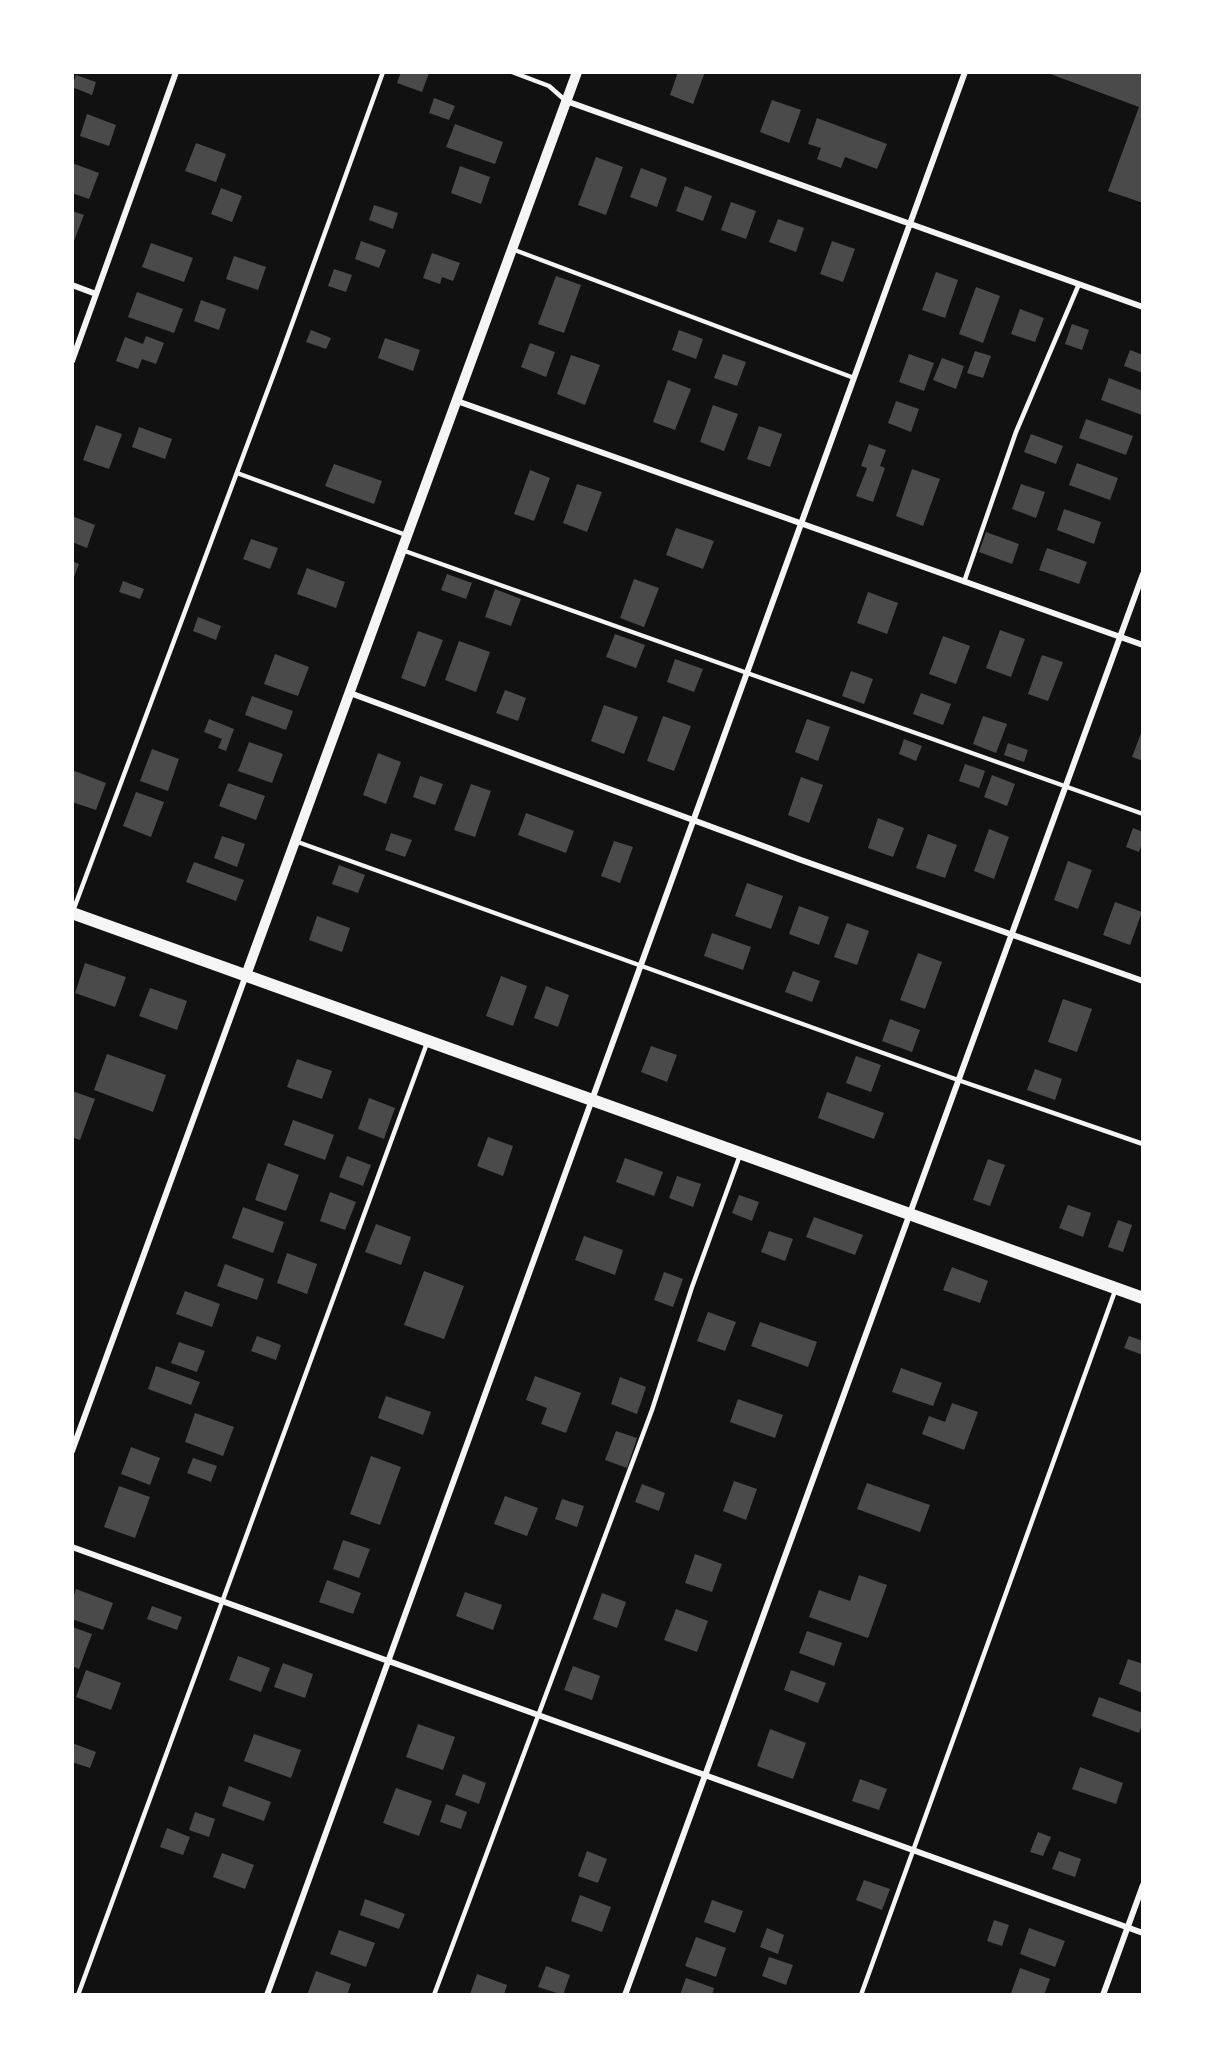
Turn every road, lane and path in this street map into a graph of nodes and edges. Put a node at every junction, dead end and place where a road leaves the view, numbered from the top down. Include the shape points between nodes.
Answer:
1 (176, 72) edge
2 (383, 72) edge
3 (512, 72) edge
4 (577, 72) edge
5 (963, 73) edge
6 (567, 101) junction
7 (909, 224) junction
8 (512, 249) junction
9 (1079, 284) junction
10 (72, 285) edge
11 (96, 294) junction
12 (1143, 307) edge
13 (72, 361) edge
14 (854, 378) junction
15 (457, 401) junction
16 (237, 473) junction
17 (801, 524) junction
18 (407, 536) junction
19 (402, 550) junction
20 (1143, 574) edge
21 (964, 582) junction
22 (1120, 637) junction
23 (1143, 645) edge
24 (746, 674) junction
25 (350, 693) junction
26 (1065, 787) junction
27 (1143, 814) edge
28 (693, 819) junction
29 (295, 840) junction
30 (72, 913) edge
31 (1011, 934) junction
32 (640, 965) junction
33 (246, 975) junction
34 (1143, 981) edge
35 (428, 1040) junction
36 (958, 1080) junction
37 (592, 1099) junction
38 (1143, 1144) edge
39 (741, 1153) junction
40 (910, 1214) junction
41 (1116, 1288) junction
42 (1143, 1298) edge
43 (72, 1451) edge
44 (72, 1547) edge
45 (223, 1601) junction
46 (388, 1661) junction
47 (538, 1715) junction
48 (705, 1775) junction
49 (913, 1850) junction
50 (1143, 1885) edge
51 (1128, 1927) junction
52 (1143, 1933) edge
53 (78, 1995) edge
54 (267, 1995) edge
55 (434, 1995) edge
56 (625, 1995) edge
57 (861, 1995) edge
58 (1102, 1995) edge

1 - 11 street
2 - 16 lane
3 - 6 lane via 549,86
4 - 6 street
5 - 7 street
6 - 7 street
6 - 8 street
7 - 9 street
7 - 14 street
8 - 14 lane
8 - 15 street
9 - 12 street
9 - 21 lane via 1016,432
10 - 11 street
11 - 13 street
14 - 17 street
15 - 17 street
15 - 18 street
16 - 18 lane
16 - 30 lane
17 - 21 street
17 - 24 street
18 - 19 street
19 - 24 lane
19 - 25 street
20 - 22 street
21 - 22 street
22 - 23 street
22 - 26 street
24 - 26 lane
24 - 28 street
25 - 28 street
25 - 29 street
26 - 27 lane
26 - 31 street
28 - 31 street
28 - 32 street
29 - 32 lane
29 - 33 street
30 - 33 main road
31 - 34 street
31 - 36 street
32 - 36 lane
32 - 37 street
33 - 35 main road
33 - 43 street
35 - 37 main road
35 - 45 lane
36 - 38 lane
36 - 40 street
37 - 39 main road
37 - 46 street
39 - 40 main road
39 - 47 lane via 652,1410
40 - 41 main road
40 - 48 street
41 - 42 main road
41 - 49 lane
44 - 45 street
45 - 46 street
45 - 53 lane
46 - 47 street
46 - 54 street
47 - 48 street
47 - 55 lane
48 - 49 street
48 - 56 street
49 - 51 street
49 - 57 lane
50 - 51 street
51 - 52 street
51 - 58 street

